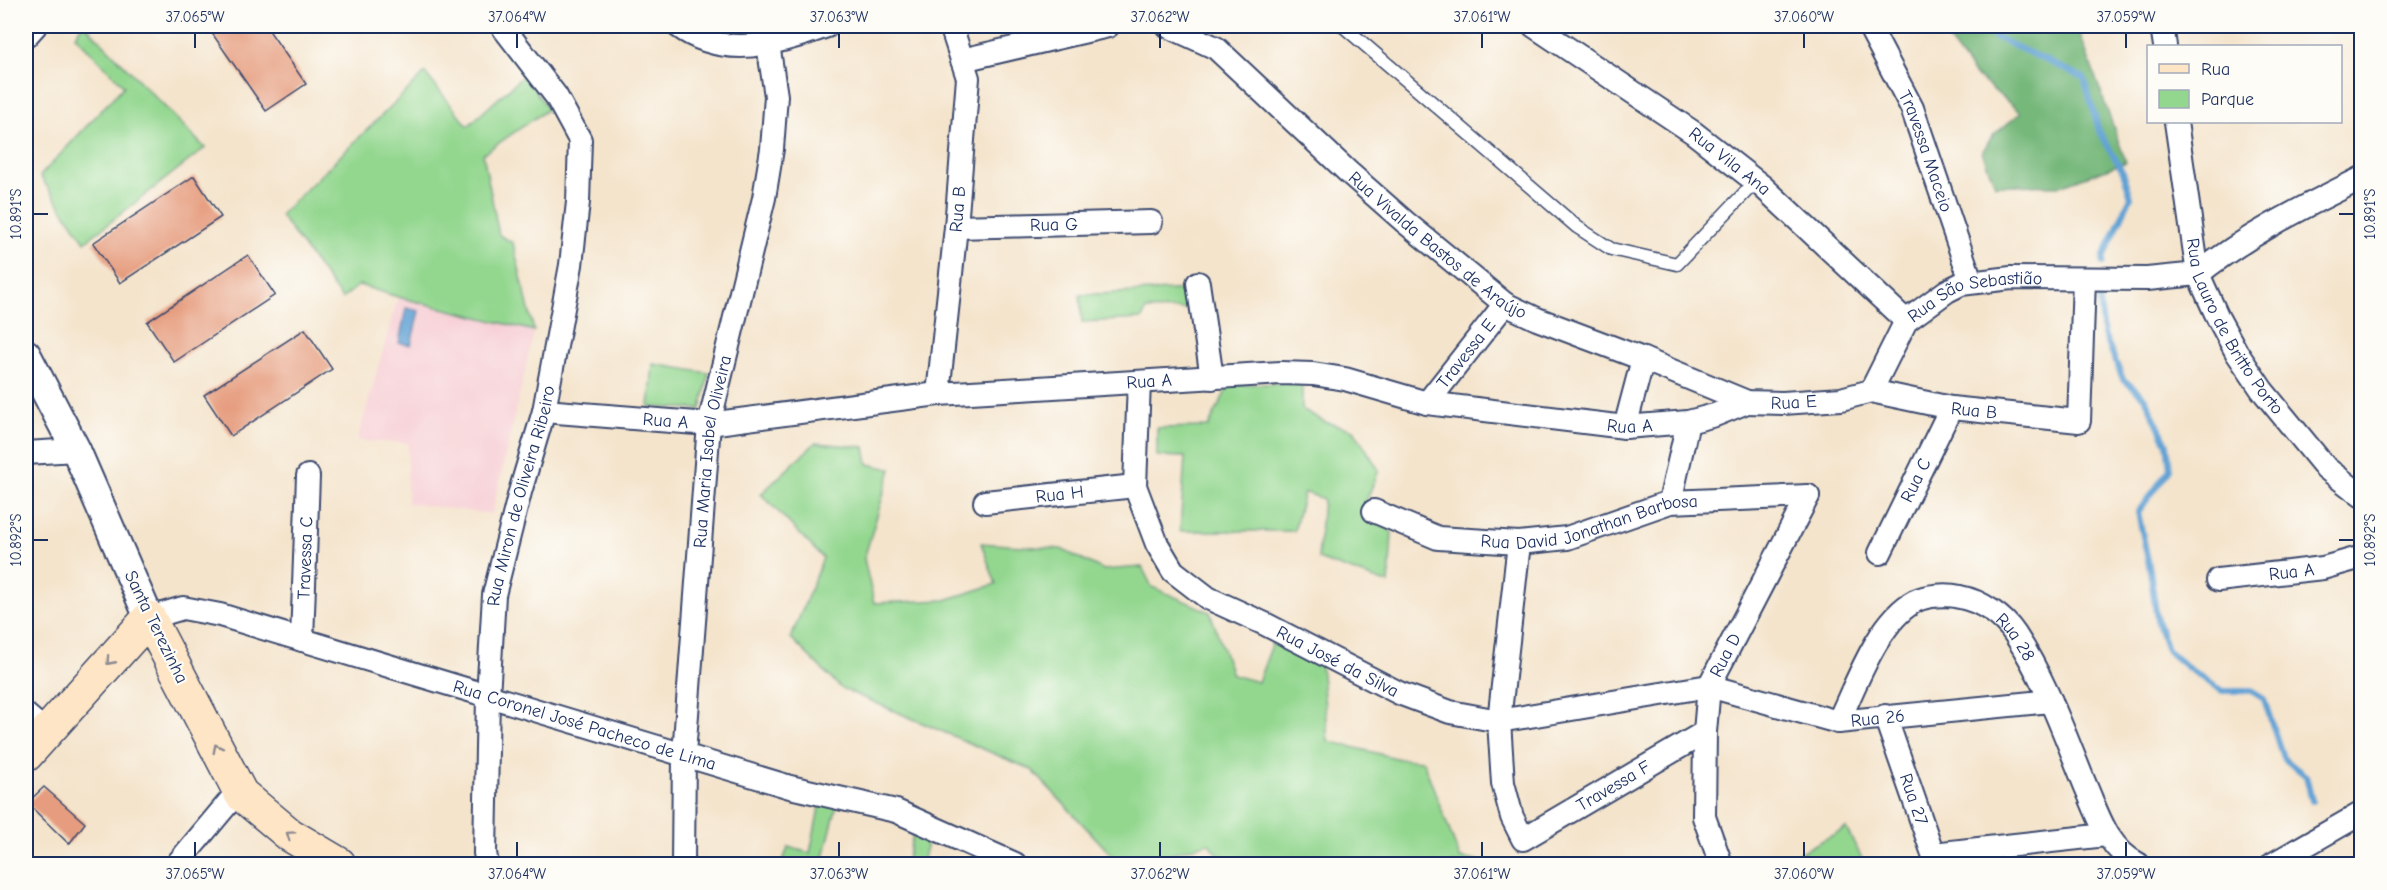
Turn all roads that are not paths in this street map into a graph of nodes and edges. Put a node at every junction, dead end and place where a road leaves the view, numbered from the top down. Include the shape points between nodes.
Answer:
1 (35, 26) edge
2 (502, 26) edge
3 (678, 26) edge
4 (827, 26) edge
5 (951, 26) edge
6 (1108, 26) edge
7 (1168, 26) edge
8 (1343, 26) edge
9 (1534, 26) edge
10 (1869, 26) edge
11 (2162, 26) edge
12 (26, 36) edge
13 (768, 44) junction
14 (2165, 45) edge
15 (962, 60) junction
16 (2176, 123) edge
17 (2361, 178) edge
18 (1756, 181) junction
19 (1151, 222) dead end
20 (956, 227) junction
21 (2198, 274) junction
22 (2084, 279) junction
23 (1971, 281) junction
24 (1198, 283) dead end
25 (1505, 304) junction
26 (1906, 321) junction
27 (26, 354) edge
28 (1643, 359) junction
29 (1212, 378) junction
30 (1139, 382) junction
31 (1871, 391) junction
32 (938, 394) junction
33 (1747, 402) junction
34 (1427, 403) junction
35 (1951, 408) junction
36 (544, 411) junction
37 (1688, 422) junction
38 (709, 424) junction
39 (1625, 427) junction
40 (76, 450) junction
41 (26, 453) edge
42 (308, 476) dead end
43 (1135, 486) junction
44 (1808, 496) joint
45 (2361, 496) edge
46 (985, 502) dead end
47 (1670, 502) junction
48 (1374, 511) dead end
49 (1519, 543) junction
50 (1880, 553) dead end
51 (2361, 557) edge
52 (2218, 580) dead end
53 (149, 618) junction
54 (302, 640) junction
55 (1709, 686) junction
56 (488, 697) junction
57 (2051, 701) junction
58 (1885, 716) junction
59 (1499, 721) junction
60 (1838, 722) junction
61 (1705, 732) junction
62 (32, 734) edge
63 (684, 754) junction
64 (242, 795) junction
65 (2361, 813) edge
66 (2106, 835) junction
67 (483, 861) edge
68 (1007, 863) edge
69 (177, 864) edge
70 (193, 864) edge
71 (339, 864) edge
72 (683, 864) edge
73 (1721, 864) edge
74 (2138, 864) edge
75 (2273, 864) edge

1 - 12 street
2 - 36 street, Rua Miron de Oliveira Ribeiro via 556,96 580,140 571,265
3 - 13 street via 719,45
4 - 13 street
5 - 15 street, Rua B
6 - 15 street
7 - 25 street, Rua Vivalda Bastos de Araújo via 1216,48 1355,178
8 - 18 lane via 1577,227 1611,249 1677,264
9 - 18 street, Rua Vila Ana via 1694,133
10 - 23 street, Travessa Maceio via 1912,108
11 - 14 street
13 - 38 street, Rua Maria Isabel Oliveira via 776,96 772,149 764,198
15 - 20 street, Rua B via 968,78
16 - 21 street, Rua Lauro de Britto Porto
17 - 21 street via 2267,226
18 - 26 street, Rua Vila Ana
19 - 20 street, Rua G
20 - 32 street, Rua B
21 - 22 street, Rua São Sebastião
21 - 45 street, Rua Lauro de Britto Porto via 2237,353 2262,390 2326,468
22 - 23 street, Rua São Sebastião
22 - 35 street, Rua B via 2079,421
23 - 26 street, Rua São Sebastião via 1947,291
24 - 29 street
25 - 28 street, Rua Vivalda Bastos de Araújo via 1537,320
25 - 34 street, Travessa E
26 - 31 street, Rua São Sebastião
27 - 40 street, Santa Terezinha
28 - 33 street, Rua Vivalda Bastos de Araújo
28 - 39 street
29 - 30 street, Rua A
29 - 34 street, Rua A via 1313,374 1345,379
30 - 32 street, Rua A
30 - 43 street, Rua José da Silva
31 - 33 street, Rua E via 1841,399
31 - 35 street, Rua B
32 - 38 street, Rua A
33 - 37 street, Rua A
34 - 39 street, Rua A
35 - 50 street, Rua C
36 - 38 street, Rua A
36 - 56 street, Rua Miron de Oliveira Ribeiro via 494,595
37 - 39 street, Rua A
37 - 47 street
38 - 63 street, Rua Maria Isabel Oliveira
40 - 41 street
40 - 53 street, Santa Terezinha
42 - 54 street, Travessa C
43 - 46 street, Rua H
43 - 59 street, Rua José da Silva via 1163,556 1173,570 1208,598 1426,704 1468,717
44 - 47 street, Rua David Jonathan Barbosa
44 - 55 street, Rua D
47 - 49 street, Rua David Jonathan Barbosa via 1567,538
48 - 49 street, Rua David Jonathan Barbosa via 1438,538
49 - 59 street
51 - 52 street, Rua A via 2323,568
53 - 54 street, Rua Coronel José Pacheco de Lima via 174,609 194,609
53 -> 62 main road
64 -> 53 main road, Santa Terezinha
54 - 56 street, Rua Coronel José Pacheco de Lima
55 - 59 street, Rua José da Silva
55 - 60 street, Rua 26
55 - 61 street, Rua D
56 - 63 street, Rua Coronel José Pacheco de Lima
56 - 67 street, Rua Miron de Oliveira Ribeiro
57 - 58 street, Rua 26
57 - 60 street, Rua 28 via 2014,633 2000,617 1981,603 1950,595 1917,600 1900,612 1874,648
57 - 66 street, Rua 28
58 - 60 street, Rua 26
58 - 66 street, Rua 27 via 1934,854
59 - 61 street, Travessa F via 1503,783 1523,839
61 - 73 street, Rua D via 1704,817
63 - 68 street, Rua Coronel José Pacheco de Lima via 790,787 896,810
63 - 72 street, Rua Maria Isabel Oliveira
64 - 69 street
64 - 70 street
71 -> 64 main road via 290,835
65 - 75 street
66 - 74 street, Rua 28 via 2127,859

